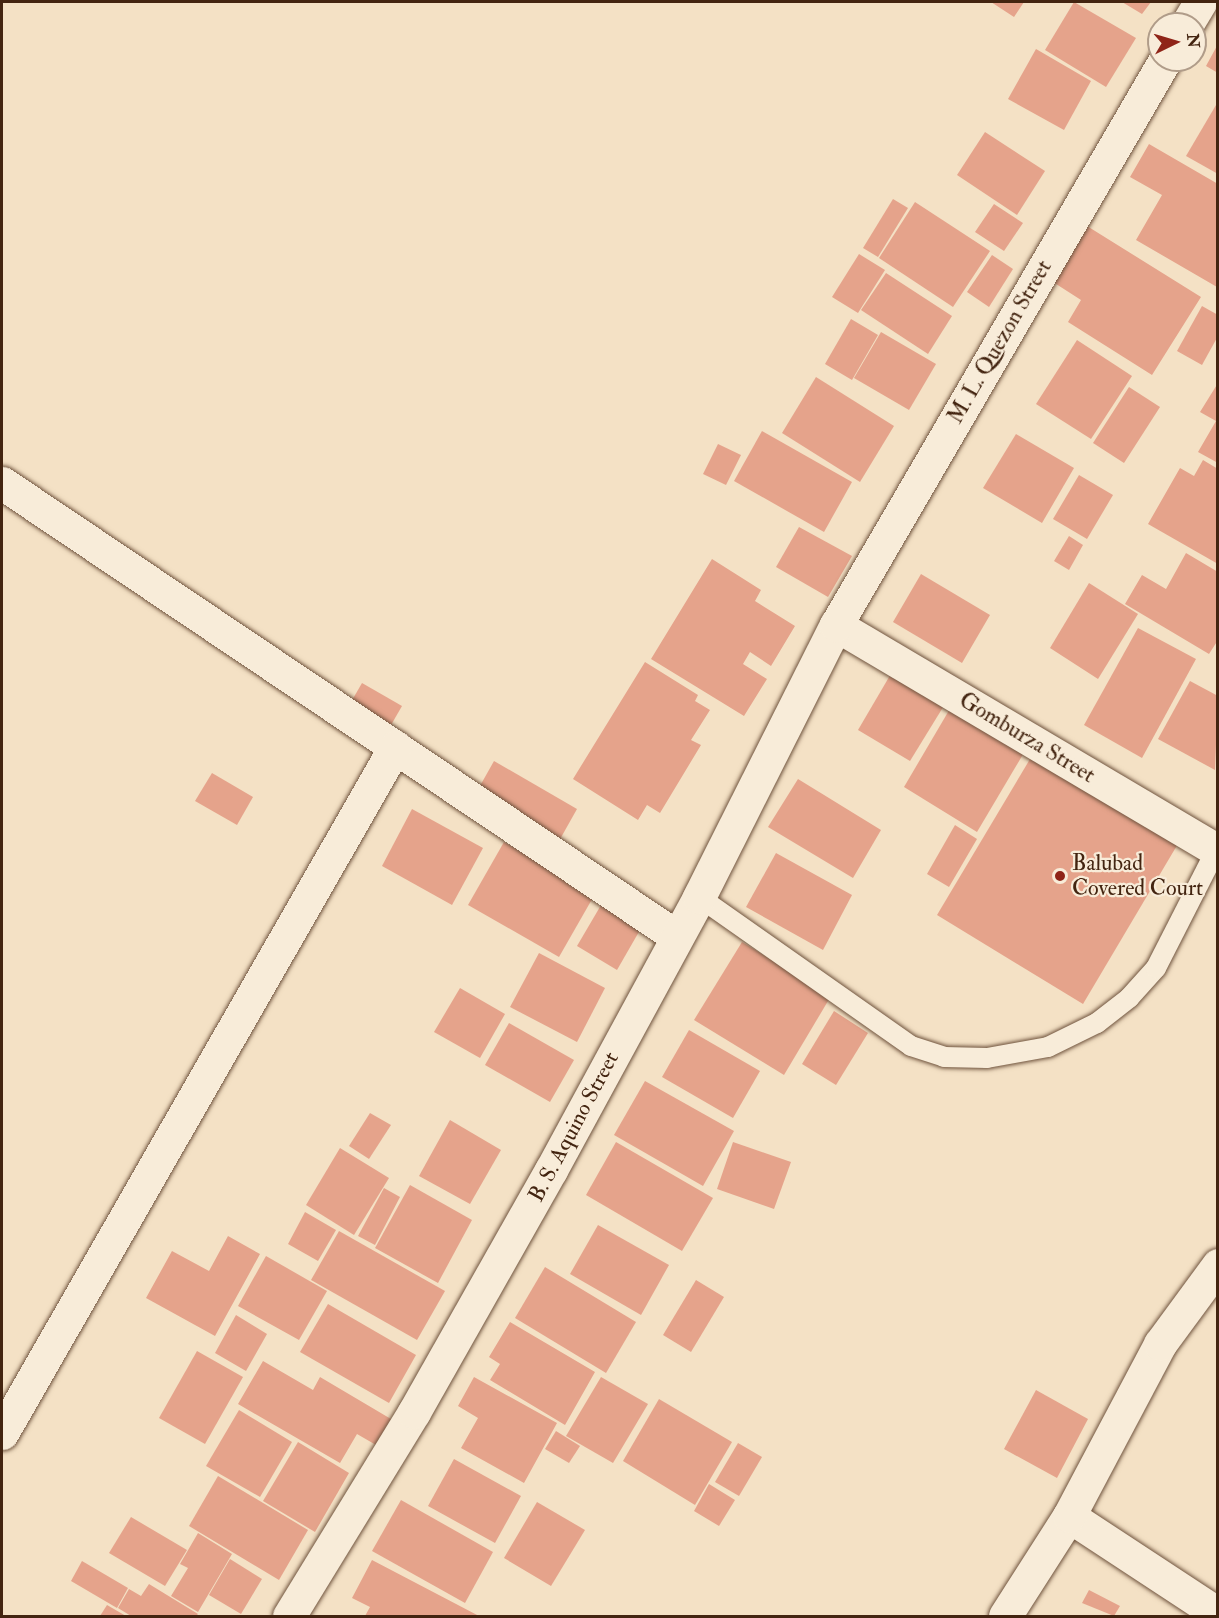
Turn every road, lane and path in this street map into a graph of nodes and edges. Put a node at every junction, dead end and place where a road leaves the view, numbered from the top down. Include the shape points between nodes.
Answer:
1 (1158, 72) edge
2 (2, 483) edge
3 (836, 625) junction
4 (395, 747) junction
5 (1217, 849) edge
6 (699, 897) junction
7 (676, 936) junction
8 (1218, 1265) edge
9 (2, 1433) edge
10 (1069, 1516) junction
11 (1218, 1614) edge
12 (289, 1617) edge
13 (1005, 1617) edge

1 - 3 street, M. L. Quezon Street
2 - 4 street
3 - 5 street, Gomburza Street
3 - 6 street, B. S. Aquino Street
4 - 7 street
4 - 9 street
5 - 6 lane via 1156,969 1129,998 1097,1023 1048,1047 987,1058 944,1058 911,1046
6 - 7 street, B. S. Aquino Street
7 - 12 street, B. S. Aquino Street via 414,1412
8 - 10 street via 1160,1344
10 - 11 street
10 - 13 street

